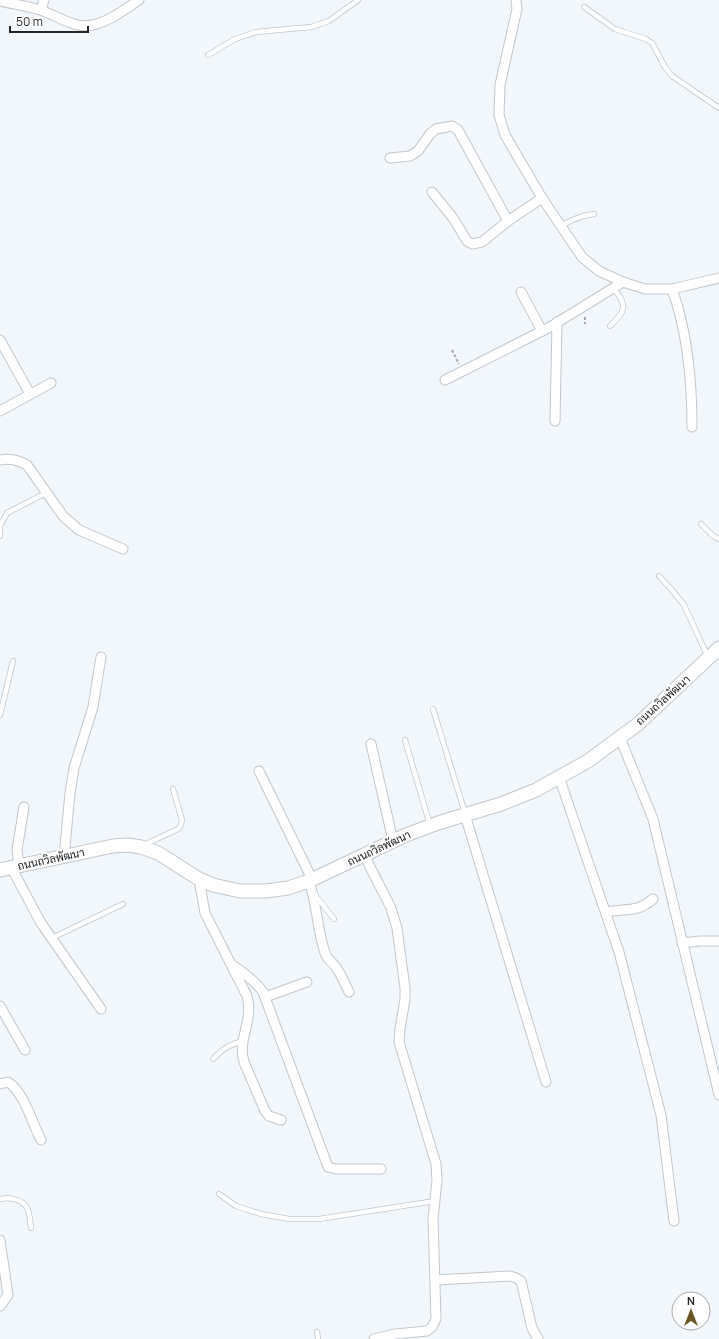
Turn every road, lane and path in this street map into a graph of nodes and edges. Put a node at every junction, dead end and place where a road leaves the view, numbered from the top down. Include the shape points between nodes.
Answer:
1 (0, 0) edge
2 (44, 0) edge
3 (139, 0) edge
4 (358, 0) edge
5 (516, 0) edge
6 (584, 7) dead end
7 (41, 10) junction
8 (208, 55) dead end
9 (719, 108) edge
10 (390, 158) dead end
11 (432, 192) dead end
12 (542, 198) junction
13 (594, 214) dead end
14 (508, 221) junction
15 (561, 226) junction
16 (719, 278) edge
17 (623, 282) junction
18 (613, 288) junction
19 (672, 289) junction
20 (521, 292) dead end
21 (558, 322) junction
22 (610, 326) dead end
23 (542, 331) junction
24 (0, 340) edge
25 (452, 350) dead end
26 (462, 371) junction
27 (445, 380) dead end
28 (51, 383) dead end
29 (30, 394) junction
30 (0, 410) edge
31 (556, 421) dead end
32 (692, 427) dead end
33 (0, 460) edge
34 (46, 493) junction
35 (2, 520) edge
36 (701, 524) dead end
37 (0, 536) edge
38 (719, 539) edge
39 (123, 549) dead end
40 (659, 576) dead end
41 (719, 648) edge
42 (101, 657) dead end
43 (709, 658) junction
44 (13, 660) dead end
45 (433, 709) dead end
46 (0, 715) edge
47 (620, 738) junction
48 (405, 740) dead end
49 (371, 744) dead end
50 (259, 771) dead end
51 (559, 777) junction
52 (173, 789) dead end
53 (24, 806) dead end
54 (466, 815) junction
55 (431, 826) junction
56 (393, 841) junction
57 (141, 847) junction
58 (364, 855) junction
59 (64, 857) junction
60 (10, 868) edge
61 (199, 879) junction
62 (311, 884) junction
63 (653, 898) dead end
64 (123, 904) dead end
65 (606, 912) junction
66 (334, 919) dead end
67 (52, 938) junction
68 (719, 941) edge
69 (682, 944) junction
70 (231, 964) junction
71 (307, 982) dead end
72 (349, 992) dead end
73 (265, 997) junction
74 (0, 1006) edge
75 (101, 1009) dead end
76 (243, 1041) junction
77 (24, 1050) dead end
78 (213, 1059) dead end
79 (546, 1082) dead end
80 (0, 1084) edge
81 (719, 1095) edge
82 (281, 1120) dead end
83 (41, 1140) dead end
84 (381, 1169) dead end
85 (219, 1194) dead end
86 (0, 1199) edge
87 (435, 1201) junction
88 (674, 1221) dead end
89 (31, 1228) dead end
90 (0, 1240) edge
91 (435, 1280) junction
92 (0, 1306) edge
93 (317, 1332) dead end
94 (318, 1339) edge
95 (374, 1339) edge
96 (538, 1339) edge

1 - 7 street
2 - 7 street
3 - 7 street via 95,25 72,24
4 - 8 lane via 329,21 311,26 256,32 235,38
5 - 12 street via 517,9 500,85 499,115 505,135
6 - 9 lane via 615,29 646,38 652,43 672,76
10 - 14 street via 410,156 418,151 436,129 452,126 458,130
11 - 14 street via 467,241 472,244 482,242
12 - 14 street
12 - 15 street
13 - 15 lane
15 - 17 street via 582,257 599,271
16 - 19 street
17 - 18 street
17 - 19 street via 645,289
18 - 21 street
18 - 22 lane via 624,303 621,315
19 - 32 street via 684,330 692,385
20 - 23 street
21 - 23 street
21 - 31 street
23 - 26 street
24 - 29 street
25 - 26 path
26 - 27 street
28 - 29 street
29 - 30 street
33 - 34 street via 11,459 27,465
34 - 35 lane via 7,513
34 - 39 street via 63,516 80,530
35 - 37 lane
36 - 38 lane
40 - 43 lane via 684,605
41 - 43 street, ถนนถวิลพัฒนา
42 - 59 street via 93,707 74,768
43 - 47 street, ถนนถวิลพัฒนา
44 - 46 lane
45 - 54 lane
47 - 51 street, ถนนถวิลพัฒนา via 588,761
47 - 69 street via 653,819
48 - 55 lane
49 - 56 street
50 - 62 street
51 - 54 street, ถนนถวิลพัฒนา via 529,793
51 - 65 street
52 - 57 lane via 182,820 181,825 178,829
53 - 60 street via 18,844
54 - 55 street, ถนนถวิลพัฒนา
54 - 79 street
55 - 56 street, ถนนถวิลพัฒนา
56 - 58 street, ถนนถวิลพัฒนา
57 - 59 street, ถนนถวิลพัฒนา via 113,846
57 - 61 street, ถนนถวิลพัฒนา via 158,853
58 - 62 street, ถนนถวิลพัฒนา
58 - 87 street via 391,908 396,928 405,988 399,1042 436,1164
59 - 60 street, ถนนถวิลพัฒนา
60 - 67 street
61 - 62 street, ถนนถวิลพัฒนา via 214,886 240,891 266,892
61 - 70 street via 205,913
62 - 66 lane
62 - 72 street via 326,953
63 - 65 street via 637,909
64 - 67 lane
65 - 88 street via 619,952 661,1115
67 - 75 street
68 - 69 street via 700,940
69 - 81 street
70 - 73 street via 256,982
70 - 76 street via 250,1005
71 - 73 street
73 - 84 street via 328,1167
74 - 77 street
76 - 78 lane via 224,1047
76 - 82 street via 241,1054 265,1111 269,1116
80 - 83 street via 8,1082 20,1093
85 - 87 lane via 236,1206 261,1214 319,1219
86 - 89 lane via 23,1202 27,1208
87 - 91 street
90 - 92 street via 8,1295
91 - 95 street via 436,1319 432,1327 427,1331
91 - 96 street via 510,1276 516,1278 521,1281 532,1328
93 - 94 lane

